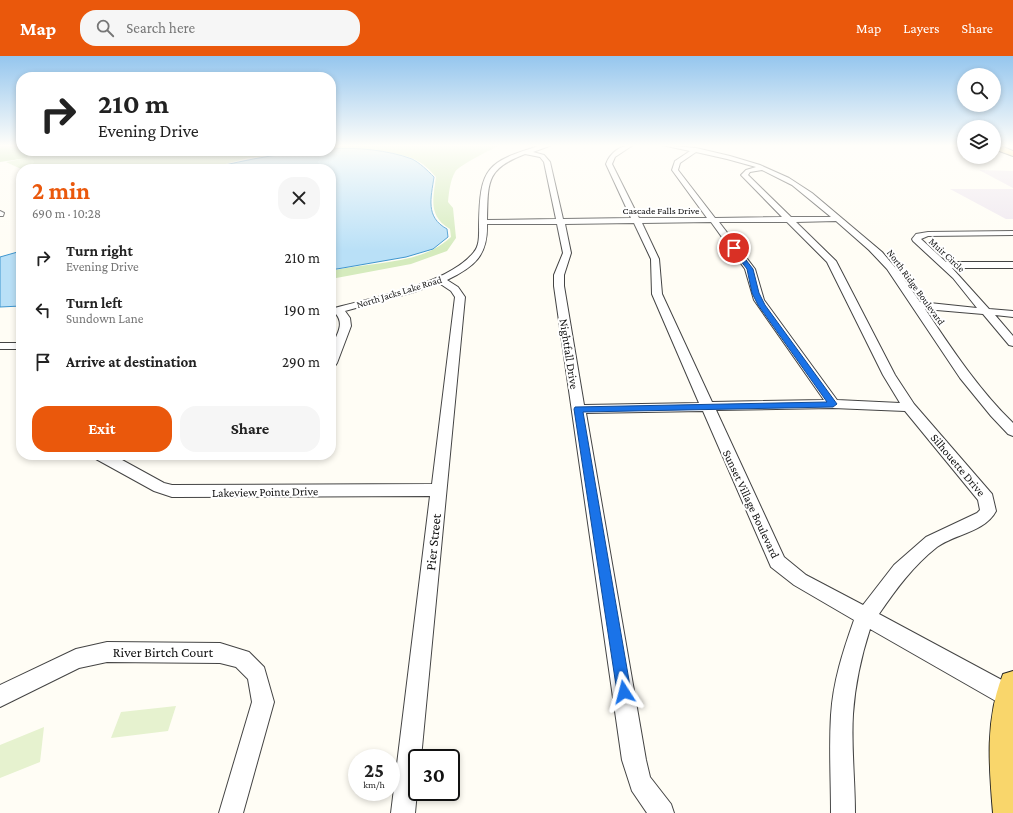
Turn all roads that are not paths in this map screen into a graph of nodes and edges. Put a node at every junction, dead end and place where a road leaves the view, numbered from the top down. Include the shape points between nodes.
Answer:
1 (487, 180) edge
2 (551, 180) edge
3 (617, 180) edge
4 (683, 180) edge
5 (749, 180) edge
6 (788, 180) edge
7 (838, 219) junction
8 (637, 220) junction
9 (713, 220) junction
10 (789, 220) junction
11 (560, 221) junction
12 (483, 222) junction
13 (1013, 233) edge
14 (945, 265) junction
15 (1013, 265) edge
16 (441, 280) junction
17 (917, 305) junction
18 (336, 311) edge
19 (986, 311) junction
20 (336, 312) edge
21 (1013, 314) edge
22 (1013, 344) edge
23 (0, 346) edge
24 (16, 346) edge
25 (336, 351) edge
26 (833, 404) junction
27 (706, 406) junction
28 (909, 407) junction
29 (578, 409) junction
30 (1013, 431) edge
31 (109, 460) edge
32 (438, 490) junction
33 (866, 617) junction
34 (1011, 690) edge
35 (0, 696) edge
36 (231, 813) edge
37 (403, 813) edge
38 (662, 813) edge
39 (843, 813) edge
40 (1009, 813) edge

1 - 12 street, North Jacks Lake Road
2 - 11 street, Nightfall Drive
3 - 8 street, Sunset Village Boulevard
4 - 9 street
5 - 10 street, Silhouette Drive
6 - 7 street, North Ridge Boulevard
7 - 10 street, Cascade Falls Drive
7 - 17 street, North Ridge Boulevard via 884,259
8 - 9 street, Cascade Falls Drive
8 - 11 street, Cascade Falls Drive
8 - 27 street, Sunset Village Boulevard via 655,259 654,283 657,294
9 - 10 street, Cascade Falls Drive
9 - 26 street via 750,269 762,305
10 - 28 street, Silhouette Drive via 831,261 889,375
11 - 12 street, Cascade Falls Drive
11 - 29 street, Nightfall Drive via 567,253 559,274 559,286
12 - 16 street, North Jacks Lake Road via 483,243 478,253 469,263
13 - 14 street, Muir Circle via 928,234 917,237 917,242
14 - 15 street
14 - 19 street, Muir Circle
16 - 18 street, North Jacks Lake Road
16 - 32 street, Pier Street via 455,289 460,297
17 - 19 street
17 - 30 street, North Ridge Boulevard via 973,386
19 - 21 street
19 - 22 street, Muir Circle
20 - 25 street via 345,318 346,326
23 - 24 street
26 - 27 street
26 - 28 street
27 - 29 street
27 - 33 street, Sunset Village Boulevard via 777,562 800,580
28 - 33 street, Silhouette Drive via 981,490 986,498 988,511 983,517 932,542 900,570
29 - 38 street, Nightfall Drive via 634,760 640,783
31 - 32 street, Lakeview Pointe Drive via 159,487 172,491
32 - 37 street, Pier Street
33 - 34 street, Sunset Village Boulevard
33 - 39 street, Silhouette Drive via 854,648 842,715
34 - 40 main road via 1005,725
35 - 36 street, River Birtch Court via 76,660 107,652 220,653 242,659 256,674 263,702

